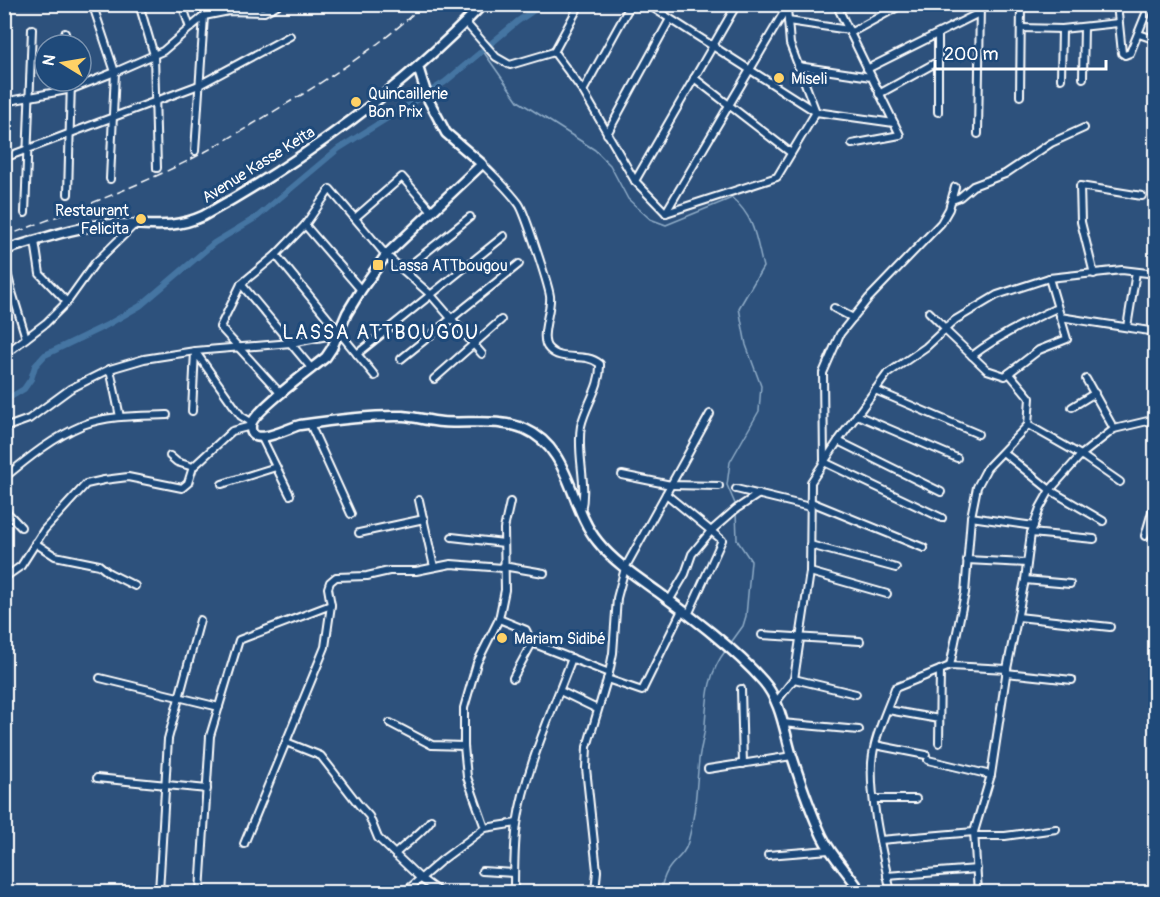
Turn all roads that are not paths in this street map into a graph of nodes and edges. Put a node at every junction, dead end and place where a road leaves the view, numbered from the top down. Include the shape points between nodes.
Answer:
1 (139, 4) edge
2 (182, 4) edge
3 (483, 4) edge
4 (580, 4) edge
5 (631, 4) edge
6 (647, 4) edge
7 (737, 4) edge
8 (903, 4) edge
9 (980, 4) edge
10 (1021, 4) edge
11 (1117, 4) edge
12 (1150, 4) edge
13 (275, 5) edge
14 (836, 5) edge
15 (93, 6) dead end
16 (787, 6) edge
17 (228, 8) edge
18 (979, 13) junction
19 (204, 15) junction
20 (670, 19) junction
21 (788, 21) junction
22 (466, 23) junction
23 (1118, 23) junction
24 (1084, 27) junction
25 (190, 28) junction
26 (1021, 28) junction
27 (32, 29) dead end
28 (1062, 29) junction
29 (849, 31) junction
30 (938, 34) junction
31 (1139, 34) junction
32 (290, 36) dead end
33 (1155, 40) edge
34 (713, 46) junction
35 (554, 52) junction
36 (154, 55) junction
37 (938, 62) junction
38 (798, 66) junction
39 (418, 67) junction
40 (867, 69) junction
41 (750, 70) junction
42 (115, 72) junction
43 (871, 77) junction
44 (694, 78) junction
45 (1083, 78) dead end
46 (1061, 79) dead end
47 (93, 81) edge
48 (199, 85) junction
49 (583, 91) junction
50 (48, 93) edge
51 (72, 93) edge
52 (879, 94) junction
53 (30, 96) junction
54 (1020, 96) dead end
55 (155, 101) junction
56 (4, 102) edge
57 (729, 105) junction
58 (816, 112) junction
59 (938, 112) dead end
60 (113, 117) junction
61 (894, 123) junction
62 (1084, 128) dead end
63 (70, 133) junction
64 (607, 134) junction
65 (978, 134) dead end
66 (852, 144) dead end
67 (27, 149) junction
68 (195, 151) dead end
69 (791, 153) junction
70 (4, 158) edge
71 (482, 164) junction
72 (157, 168) dead end
73 (110, 179) dead end
74 (634, 181) junction
75 (955, 187) dead end
76 (68, 194) dead end
77 (1142, 196) dead end
78 (952, 200) junction
79 (431, 210) junction
80 (25, 213) dead end
81 (666, 213) junction
82 (470, 217) dead end
83 (355, 218) junction
84 (134, 225) junction
85 (305, 225) junction
86 (504, 236) dead end
87 (35, 241) junction
88 (4, 250) edge
89 (276, 255) junction
90 (386, 255) junction
91 (4, 261) edge
92 (519, 264) dead end
93 (404, 270) junction
94 (1136, 272) junction
95 (1094, 274) junction
96 (1155, 274) edge
97 (1048, 278) junction
98 (241, 284) junction
99 (361, 290) junction
100 (431, 295) junction
101 (67, 302) junction
102 (834, 308) dead end
103 (1058, 308) junction
104 (929, 312) dead end
105 (1060, 317) junction
106 (853, 318) junction
107 (452, 319) junction
108 (501, 320) dead end
109 (1127, 327) junction
110 (945, 330) junction
111 (1155, 332) edge
112 (339, 333) junction
113 (26, 338) junction
114 (291, 343) junction
115 (473, 344) junction
116 (238, 347) junction
117 (195, 351) junction
118 (357, 354) junction
119 (482, 354) dead end
120 (4, 355) edge
121 (972, 356) junction
122 (401, 359) dead end
123 (110, 369) junction
124 (312, 369) junction
125 (1009, 373) junction
126 (375, 376) dead end
127 (434, 379) dead end
128 (1086, 379) dead end
129 (875, 390) junction
130 (1095, 393) junction
131 (281, 394) junction
132 (1072, 407) dead end
133 (192, 411) dead end
134 (710, 414) dead end
135 (167, 415) dead end
136 (856, 415) junction
137 (120, 417) junction
138 (1155, 419) edge
139 (251, 424) junction
140 (310, 424) junction
141 (1028, 425) junction
142 (4, 428) edge
143 (1114, 429) junction
144 (978, 434) dead end
145 (262, 438) junction
146 (837, 441) junction
147 (1004, 453) junction
148 (1081, 454) junction
149 (170, 456) dead end
150 (957, 458) dead end
151 (824, 462) junction
152 (193, 467) junction
153 (276, 467) junction
154 (622, 476) dead end
155 (4, 477) edge
156 (1120, 482) dead end
157 (222, 484) dead end
158 (671, 485) junction
159 (719, 486) dead end
160 (736, 489) dead end
161 (1050, 490) junction
162 (941, 492) dead end
163 (666, 494) junction
164 (759, 494) junction
165 (290, 495) dead end
166 (1155, 498) edge
167 (419, 500) dead end
168 (510, 502) dead end
169 (811, 504) junction
170 (4, 509) edge
171 (581, 512) junction
172 (351, 514) dead end
173 (971, 517) junction
174 (942, 518) dead end
175 (424, 519) junction
176 (1103, 521) dead end
177 (21, 527) dead end
178 (1033, 530) junction
179 (711, 531) junction
180 (359, 533) dead end
181 (1145, 536) dead end
182 (452, 537) dead end
183 (1094, 539) dead end
184 (34, 543) junction
185 (504, 543) junction
186 (810, 545) junction
187 (924, 548) dead end
188 (967, 560) junction
189 (1027, 563) junction
190 (434, 567) junction
191 (503, 567) junction
192 (626, 568) junction
193 (896, 568) dead end
194 (810, 572) junction
195 (544, 573) dead end
196 (4, 578) edge
197 (1025, 580) junction
198 (1070, 584) dead end
199 (135, 586) dead end
200 (887, 594) dead end
201 (669, 601) junction
202 (332, 605) junction
203 (685, 613) junction
204 (1018, 617) junction
205 (499, 619) junction
206 (200, 620) dead end
207 (1110, 627) dead end
208 (762, 635) dead end
209 (800, 637) junction
210 (860, 641) dead end
211 (532, 643) junction
212 (572, 658) junction
213 (950, 666) junction
214 (940, 670) junction
215 (1007, 671) junction
216 (608, 676) junction
217 (100, 678) dead end
218 (513, 678) dead end
219 (795, 679) junction
220 (1072, 680) dead end
221 (741, 689) dead end
222 (560, 691) junction
223 (856, 694) dead end
224 (179, 698) junction
225 (776, 702) junction
226 (219, 707) junction
227 (597, 710) junction
228 (888, 710) junction
229 (939, 719) junction
230 (390, 723) dead end
231 (782, 723) junction
232 (859, 730) dead end
233 (286, 742) junction
234 (939, 743) dead end
235 (875, 745) junction
236 (464, 746) junction
237 (792, 756) junction
238 (743, 764) junction
239 (708, 769) dead end
240 (991, 775) junction
241 (97, 778) dead end
242 (165, 785) junction
243 (207, 789) junction
244 (874, 799) junction
245 (916, 799) dead end
246 (431, 820) dead end
247 (517, 823) junction
248 (485, 828) junction
249 (1056, 829) dead end
250 (975, 834) junction
251 (880, 840) junction
252 (244, 844) dead end
253 (829, 850) junction
254 (395, 854) junction
255 (768, 855) dead end
256 (977, 869) junction
257 (482, 871) dead end
258 (514, 873) junction
259 (887, 876) junction
260 (420, 878) junction
261 (1053, 891) edge
262 (159, 892) edge
263 (200, 892) edge
264 (405, 892) edge
265 (440, 892) edge
266 (514, 892) edge
267 (595, 892) edge
268 (861, 892) edge
269 (891, 892) edge
270 (978, 892) edge
271 (1046, 892) edge

1 - 36 street
2 - 25 street
3 - 22 street, Avenue Kasse Keita
4 - 35 street
5 - 49 street
6 - 20 street
7 - 34 street
8 - 29 street
9 - 18 street
10 - 26 street
11 - 23 street
12 - 31 street
13 - 17 street via 264,12
14 - 29 street
15 - 42 street
16 - 21 street
16 - 41 street
17 - 19 street
18 - 30 street
18 - 65 street
19 - 25 street
19 - 48 street
20 - 34 street
20 - 64 street
21 - 29 street
21 - 38 street via 790,44
22 - 35 street via 496,57 510,65
22 - 39 street, Avenue Kasse Keita
23 - 24 street
23 - 31 street via 1125,55 1130,53
24 - 28 street
24 - 45 street
25 - 36 street
26 - 28 street
26 - 54 street
27 - 53 street
28 - 46 street
29 - 40 street
30 - 37 street
30 - 40 street
31 - 33 street
32 - 48 street
34 - 41 street
34 - 44 street
35 - 49 street
36 - 42 street
36 - 55 street
37 - 52 street
37 - 59 street
38 - 43 street
38 - 58 street
39 - 71 street via 428,99 446,133
39 - 84 street, Avenue Kasse Keita via 319,144 227,203 192,221 169,226
40 - 43 street
41 - 57 street
41 - 58 street
42 - 47 street
42 - 60 street
43 - 52 street
44 - 57 street
44 - 74 street
48 - 55 street
48 - 68 street
49 - 64 street
50 - 53 street
51 - 63 street
52 - 61 street
53 - 56 street
53 - 67 street
55 - 60 street
55 - 72 street
57 - 69 street
57 - 81 street
58 - 61 street
58 - 69 street
60 - 63 street
60 - 73 street
61 - 66 street via 900,135
62 - 78 street
63 - 67 street
63 - 76 street
64 - 74 street
67 - 70 street
67 - 80 street
69 - 81 street via 777,177
71 - 79 street
71 - 171 street via 521,207 550,297 544,339 547,348 565,357 583,356 600,364 580,435
74 - 81 street
75 - 78 street
77 - 95 street via 1080,186 1081,222
78 - 106 street via 941,223
79 - 83 street via 402,177
79 - 90 street
82 - 93 street
83 - 85 street via 330,189
83 - 90 street
84 - 87 street, Avenue Kasse Keita via 84,228
84 - 101 street via 95,263
85 - 89 street
85 - 99 street
86 - 100 street
87 - 88 street, Avenue Kasse Keita
87 - 101 street via 40,274
89 - 98 street
89 - 112 street
90 - 93 street
90 - 99 street
91 - 113 street
92 - 107 street
93 - 100 street
94 - 95 street
94 - 96 street
94 - 109 street
95 - 97 street
97 - 103 street
97 - 110 street via 997,295
98 - 114 street
98 - 116 street via 220,327
99 - 112 street
100 - 107 street
100 - 118 street
101 - 113 street
102 - 106 street
103 - 105 street
103 - 121 street via 989,343
104 - 110 street
105 - 109 street
105 - 125 street via 1066,339 1039,350
106 - 151 street via 840,334 823,373
107 - 115 street
107 - 122 street
108 - 115 street
109 - 111 street
110 - 121 street
110 - 129 street via 887,374
112 - 114 street
112 - 118 street
112 - 124 street via 326,357
113 - 120 street
114 - 116 street
114 - 124 street
115 - 119 street
115 - 127 street
116 - 117 street
116 - 131 street
117 - 123 street via 166,354
117 - 133 street
117 - 139 street
118 - 126 street
121 - 125 street via 987,370 1005,376
123 - 137 street
123 - 142 street via 70,390 29,419
124 - 131 street
125 - 141 street via 1030,398
128 - 130 street
129 - 136 street
129 - 144 street
130 - 132 street
130 - 143 street
131 - 139 street
134 - 158 street
135 - 137 street
136 - 146 street
136 - 150 street
137 - 155 street via 85,424 55,440
138 - 143 street
139 - 145 street via 255,436
139 - 152 street via 232,431
140 - 145 street
140 - 171 street via 404,416 512,425 537,437 556,456
140 - 172 street
141 - 147 street
141 - 148 street
143 - 148 street
145 - 153 street
146 - 151 street
146 - 162 street
147 - 161 street
147 - 173 street via 987,468 977,487
148 - 156 street
148 - 161 street
149 - 152 street
151 - 169 street via 811,482
151 - 174 street
152 - 184 street via 182,488 128,477 86,484
153 - 157 street
153 - 165 street
154 - 158 street
158 - 159 street
158 - 163 street
160 - 164 street
161 - 176 street
161 - 178 street
163 - 179 street
163 - 192 street
164 - 169 street
164 - 179 street
166 - 181 street
167 - 175 street
168 - 185 street
169 - 186 street
169 - 187 street
170 - 177 street
171 - 192 street via 596,540
173 - 178 street
173 - 188 street
175 - 180 street
175 - 190 street
178 - 183 street
178 - 189 street
179 - 201 street via 693,554
179 - 203 street via 722,540
182 - 185 street
184 - 196 street via 21,566
184 - 199 street via 54,556 99,565
185 - 191 street
186 - 193 street
186 - 194 street
188 - 189 street
188 - 213 street via 965,593
189 - 197 street
190 - 191 street
190 - 202 street via 336,578 328,588
191 - 195 street
191 - 205 street via 505,590
192 - 201 street
192 - 216 street via 617,598
194 - 200 street
194 - 209 street
197 - 198 street
197 - 204 street
201 - 203 street
202 - 226 street via 239,640
202 - 233 street via 325,647
203 - 216 street via 642,691
203 - 225 street via 764,681
204 - 207 street
204 - 215 street
205 - 211 street via 526,630
205 - 236 street via 468,690
206 - 224 street
208 - 209 street
209 - 210 street
209 - 219 street
211 - 212 street
211 - 218 street
212 - 216 street
212 - 222 street
213 - 214 street
213 - 215 street
214 - 228 street via 895,688
214 - 229 street
215 - 220 street
215 - 240 street
216 - 227 street
217 - 224 street
219 - 223 street
219 - 225 street
221 - 238 street
222 - 227 street
222 - 247 street via 535,757
224 - 226 street
224 - 242 street via 168,739
225 - 231 street
226 - 243 street via 210,736
227 - 267 street via 586,768 597,871
228 - 229 street
228 - 235 street
229 - 234 street
230 - 236 street via 432,746
231 - 232 street
231 - 237 street
233 - 252 street
233 - 254 street via 321,756 369,816 378,838
235 - 240 street
235 - 244 street via 871,765
236 - 248 street via 467,777
237 - 238 street
237 - 253 street
238 - 239 street
240 - 250 street
241 - 242 street
242 - 243 street
242 - 262 street
243 - 263 street
244 - 245 street
244 - 251 street
246 - 254 street
247 - 248 street
247 - 258 street
248 - 260 street
249 - 250 street via 1005,836
250 - 251 street
250 - 256 street
251 - 259 street
253 - 255 street
253 - 268 street
254 - 260 street
256 - 259 street
256 - 270 street
257 - 258 street
258 - 266 street
259 - 269 street
260 - 264 street
260 - 265 street
261 - 271 street

